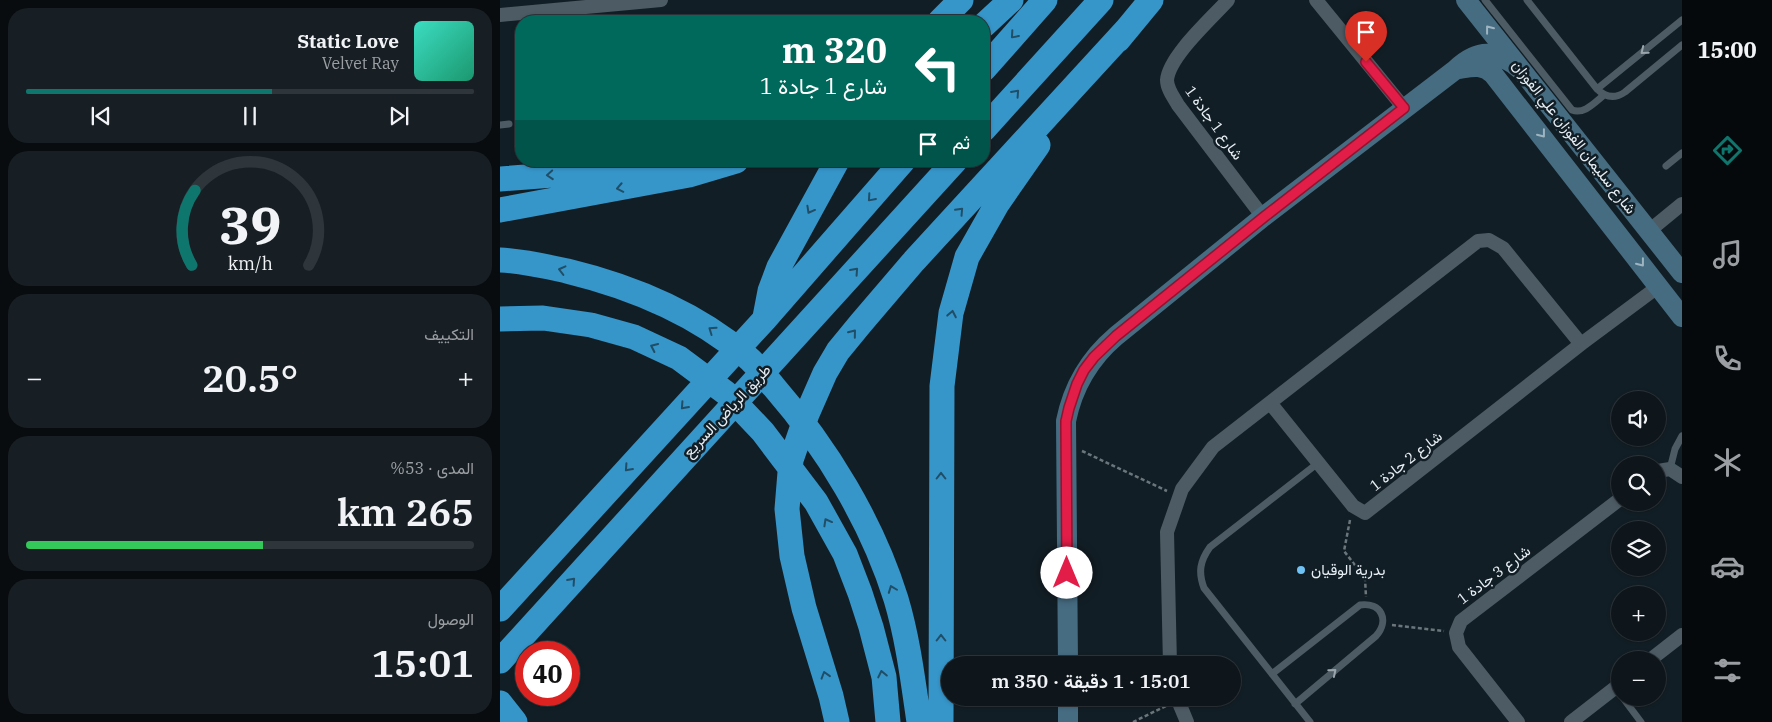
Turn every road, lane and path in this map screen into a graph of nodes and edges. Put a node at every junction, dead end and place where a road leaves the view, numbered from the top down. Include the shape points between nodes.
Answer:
1 (661, 0) edge
2 (961, 0) edge
3 (1003, 0) edge
4 (1012, 0) edge
5 (1045, 0) edge
6 (1100, 0) edge
7 (1151, 0) edge
8 (1228, 0) edge
9 (1316, 0) edge
10 (1466, 0) edge
11 (1485, 0) edge
12 (1527, 0) edge
13 (623, 2) edge
14 (500, 15) edge
15 (946, 15) edge
16 (990, 16) edge
17 (990, 18) edge
18 (1682, 20) edge
19 (1128, 28) junction
20 (1682, 45) edge
21 (990, 62) edge
22 (1455, 70) junction
23 (1526, 75) junction
24 (1597, 89) junction
25 (1604, 95) junction
26 (1512, 96) junction
27 (1404, 108) junction
28 (990, 122) edge
29 (500, 124) edge
30 (509, 124) dead end
31 (1682, 153) edge
32 (1666, 166) dead end
33 (664, 167) edge
34 (716, 167) edge
35 (834, 167) edge
36 (898, 167) edge
37 (949, 167) edge
38 (500, 179) edge
39 (1682, 204) edge
40 (500, 210) edge
41 (1264, 217) junction
42 (1649, 231) junction
43 (500, 260) edge
44 (1682, 273) edge
45 (1659, 286) junction
46 (1682, 317) edge
47 (500, 319) edge
48 (758, 325) junction
49 (1581, 344) junction
50 (1271, 404) junction
51 (1682, 436) edge
52 (1067, 444) junction
53 (1318, 463) junction
54 (1670, 472) edge
55 (1179, 496) junction
56 (1353, 506) junction
57 (1611, 506) edge
58 (506, 603) edge
59 (1367, 604) junction
60 (1383, 624) junction
61 (1456, 633) junction
62 (1682, 635) edge
63 (1662, 651) edge
64 (1068, 656) edge
65 (1170, 656) edge
66 (500, 661) edge
67 (1272, 674) junction
68 (1611, 696) edge
69 (500, 703) edge
70 (1295, 704) junction
71 (1068, 706) edge
72 (1164, 706) edge
73 (1180, 706) edge
74 (1630, 706) edge
75 (514, 722) edge
76 (836, 722) edge
77 (888, 722) edge
78 (919, 722) edge
79 (941, 722) edge
80 (1068, 722) edge
81 (1133, 722) edge
82 (1188, 722) edge
83 (1310, 722) edge
84 (1518, 722) edge
85 (1571, 722) edge
86 (1641, 722) edge

1 - 13 street
2 - 15 highway
3 - 16 highway
4 - 17 highway
5 -> 21 highway
28 -> 6 highway
7 - 19 highway
8 - 41 street, شارع 1 جادة 1 via 1184,48 1170,67 1167,82 1178,105
9 - 27 street
23 -> 10 street, شارع سليمان الفوزان علي الفوزان
11 - 25 lane via 1572,110 1584,110
12 - 24 lane
13 - 14 street
18 -> 24 lane
76 -> 19 highway via 792,556 787,509 791,460 807,414 838,351 914,261
79 -> 19 highway via 942,386 951,313 967,257 997,204 1051,126
20 - 25 lane via 1620,95
22 - 23 street via 1473,56 1495,54 1508,59
22 - 26 street, شارع سليمان الفوزان علي الفوزان via 1487,68
22 - 27 street
23 - 26 street via 1514,83
23 - 42 street, شارع سليمان الفوزان علي الفوزان
24 - 25 lane
26 -> 45 street, شارع سليمان الفوزان علي الفوزان
27 - 41 street
29 - 30 lane
31 - 32 lane
33 -> 38 highway
34 -> 40 highway via 689,175
35 -> 48 highway via 779,267
36 -> 48 highway
66 -> 37 highway, طريق الرياض السريع
39 - 42 street
41 - 52 street via 1094,357 1072,396 1066,421
42 - 44 street, شارع سليمان الفوزان علي الفوزان
78 -> 43 highway via 912,666 896,600 872,536 838,475 795,411 748,357 708,327 656,299 594,278 524,261
45 - 46 street, شارع سليمان الفوزان علي الفوزان
45 - 49 street, شارع 2 جادة 1
77 -> 47 highway via 884,677 871,627 845,554 816,502 763,432 726,393 679,358 634,337 591,325 543,318
48 -> 58 highway
49 - 50 street via 1502,248 1490,240 1478,241
49 - 56 street, شارع 2 جادة 1 via 1376,506 1365,513
50 - 53 street
50 - 55 street via 1212,447
51 - 54 lane via 1675,448
52 - 55 path
52 - 64 street
53 - 56 street
53 - 67 lane via 1210,547 1200,567 1204,588
55 - 65 street via 1167,532
56 - 59 path via 1344,551 1365,578
57 - 61 street, شارع 3 جادة 1 via 1460,621
59 - 60 lane via 1379,611
59 - 67 lane via 1354,609
60 - 61 path
70 -> 60 lane via 1376,636
61 - 84 street via 1459,647
62 - 63 street
67 - 70 lane
68 - 85 street
69 - 75 highway
70 - 83 lane
71 - 80 street
72 - 81 path
73 - 82 street
74 - 86 lane

